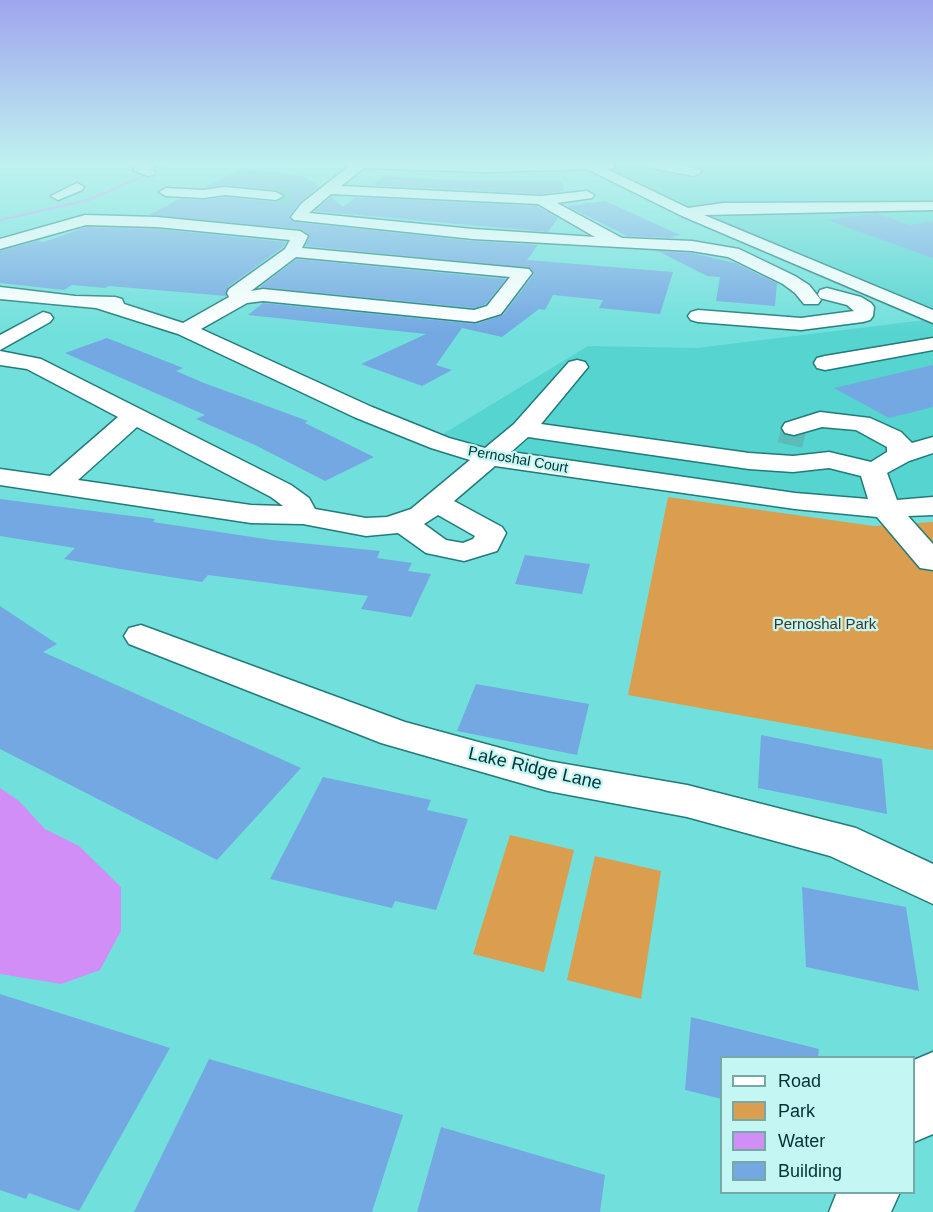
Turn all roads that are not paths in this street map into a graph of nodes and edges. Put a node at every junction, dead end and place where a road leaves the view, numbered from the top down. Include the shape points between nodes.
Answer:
1 (88, 221) edge
2 (125, 221) edge
3 (336, 221) edge
4 (578, 221) edge
5 (705, 221) edge
6 (619, 243) junction
7 (0, 244) edge
8 (292, 252) junction
9 (0, 292) edge
10 (933, 296) edge
11 (242, 298) junction
12 (893, 300) junction
13 (182, 315) junction
14 (698, 316) dead end
15 (932, 317) edge
16 (43, 318) dead end
17 (0, 344) edge
18 (933, 344) edge
19 (0, 358) edge
20 (825, 363) dead end
21 (577, 367) dead end
22 (134, 416) junction
23 (523, 429) junction
24 (933, 445) edge
25 (900, 455) junction
26 (490, 457) junction
27 (829, 460) junction
28 (873, 471) junction
29 (0, 477) edge
30 (56, 485) junction
31 (435, 502) junction
32 (933, 507) edge
33 (886, 509) junction
34 (303, 515) junction
35 (403, 523) junction
36 (931, 561) dead end
37 (141, 636) dead end
38 (933, 885) edge
39 (933, 1079) edge
40 (915, 1112) edge
41 (869, 1194) edge
42 (859, 1212) edge

1 - 7 street via 71,222
2 - 8 street via 300,236
3 - 6 street
4 - 6 street
5 - 12 street
6 - 14 street via 724,250 806,294 842,297 865,310 863,316 856,318 801,324
8 - 11 street via 236,292
8 - 11 street via 523,273 494,310 475,316 263,295
9 - 13 street, Pernoshal Court
10 - 12 street
11 - 13 street via 221,312
12 - 15 street
13 - 26 street, Pernoshal Court via 363,412 440,443
16 - 17 street
18 - 20 street
19 - 22 street via 33,364
21 - 23 street
22 - 30 street
22 - 34 street via 292,497
23 - 26 street
23 - 27 street via 749,461 793,464
24 - 25 street
25 - 27 street via 900,445 892,437 861,423 820,419 792,436
25 - 28 street
26 - 31 street
26 - 33 street, Pernoshal Court via 795,501
27 - 28 street
28 - 33 street
29 - 30 street
30 - 34 street via 251,514
31 - 35 street via 421,515
31 - 35 street via 491,532 486,545 464,552 436,547
32 - 33 street, Pernoshal Court
33 - 36 street
34 - 35 street via 366,527
37 - 38 street, Lake Ridge Lane via 395,733 548,776 687,801 841,842
39 - 40 street
41 - 42 street

